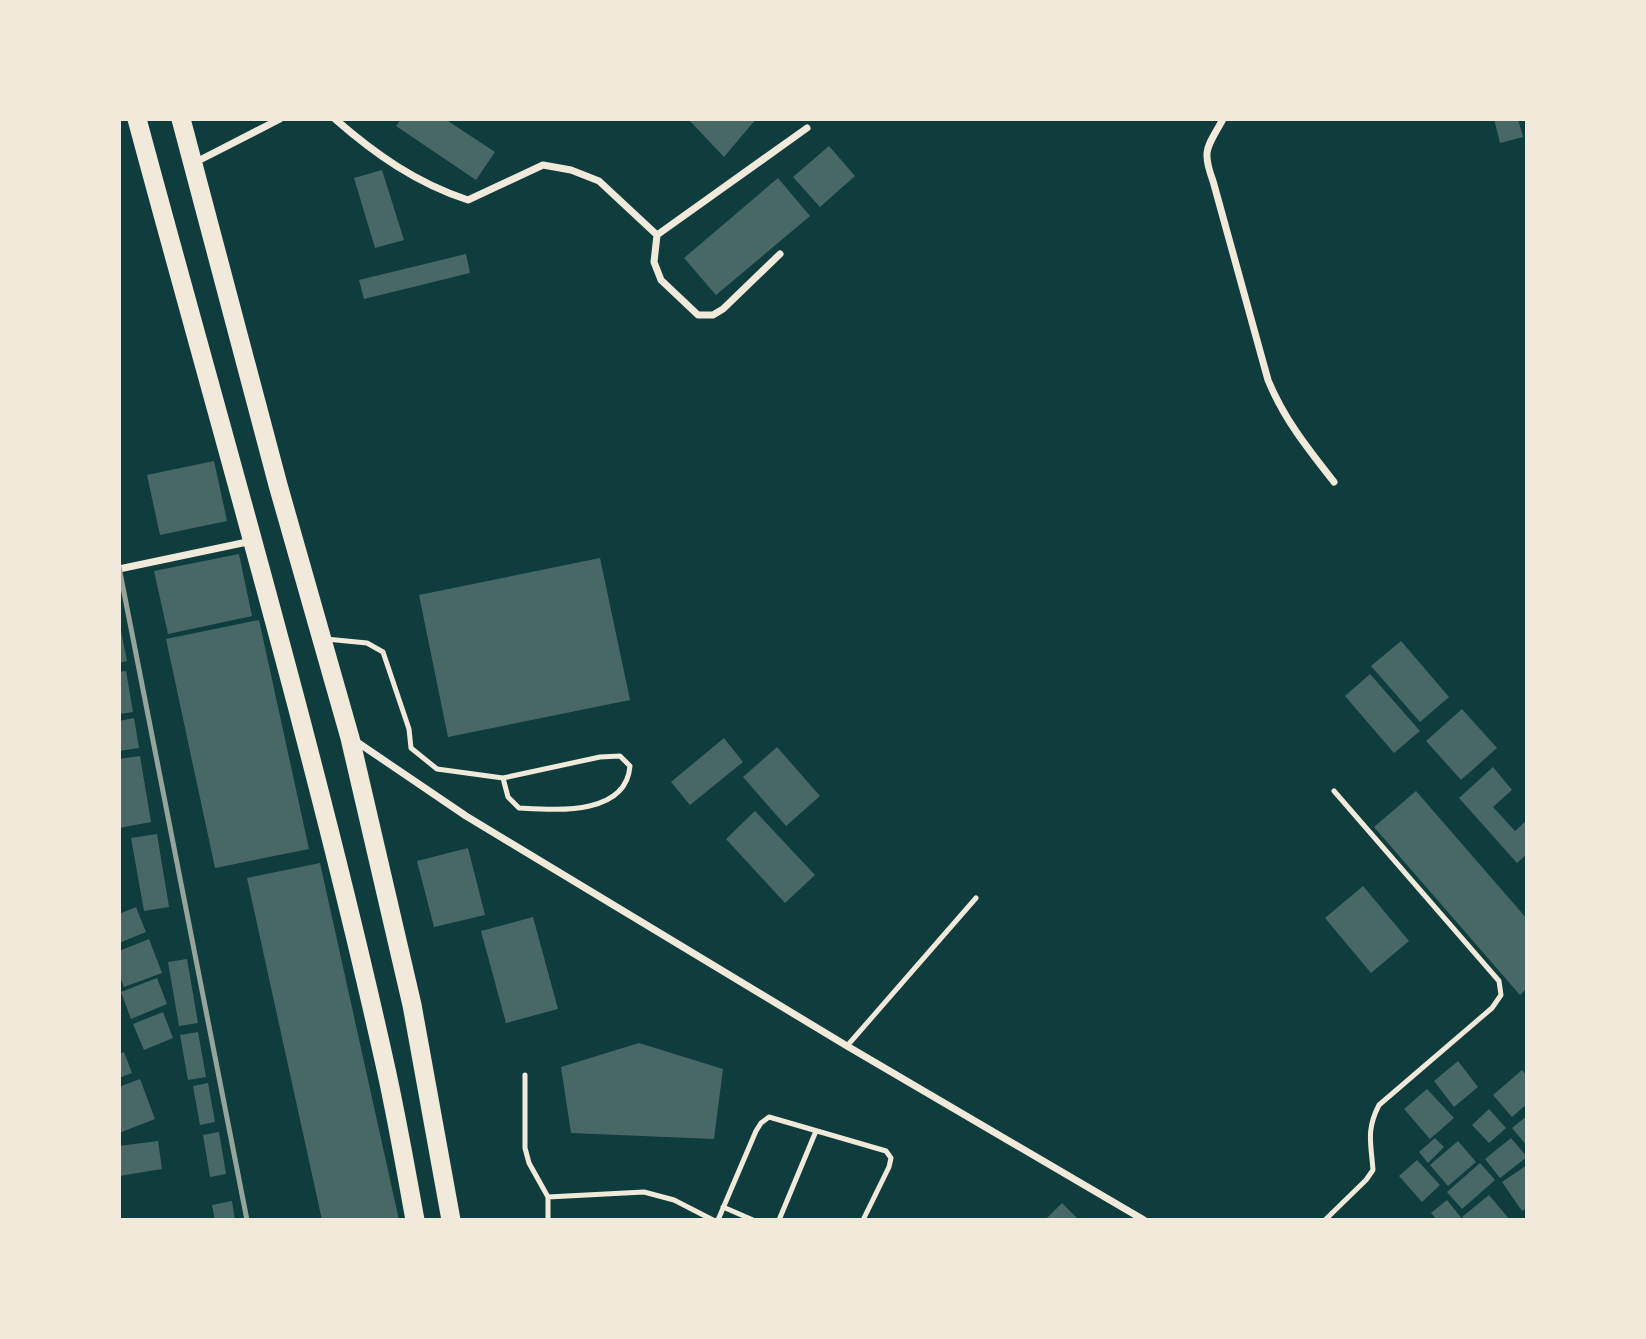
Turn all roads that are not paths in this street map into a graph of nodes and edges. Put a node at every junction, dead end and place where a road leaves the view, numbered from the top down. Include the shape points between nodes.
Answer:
1 (137, 119) edge
2 (181, 119) edge
3 (280, 119) edge
4 (335, 119) edge
5 (1223, 119) edge
6 (807, 128) dead end
7 (194, 163) junction
8 (657, 235) junction
9 (780, 254) dead end
10 (1334, 482) dead end
11 (253, 541) junction
12 (119, 569) edge
13 (323, 638) junction
14 (350, 738) junction
15 (503, 778) junction
16 (1334, 791) dead end
17 (976, 898) dead end
18 (847, 1046) junction
19 (525, 1075) dead end
20 (816, 1130) junction
21 (548, 1197) junction
22 (723, 1207) junction
23 (415, 1220) edge
24 (451, 1220) edge
25 (548, 1220) edge
26 (715, 1220) edge
27 (753, 1220) edge
28 (779, 1220) edge
29 (863, 1220) edge
30 (1144, 1220) edge
31 (1325, 1220) edge

1 - 11 highway
2 - 7 highway
3 - 7 street
4 - 8 street via 401,170 440,191 468,200 542,165 570,170 599,181
5 - 10 street via 1205,161 1268,380 1295,433
6 - 8 street
7 - 13 highway
8 - 9 street via 654,262 661,280 698,315 713,315 723,309
11 - 12 street
11 - 23 highway via 352,922
13 - 14 highway
13 - 15 lane via 367,643 383,652 411,748 437,769
14 - 18 street via 466,817
14 - 24 highway via 412,1005
15 - 15 lane via 600,757 620,756 630,766 622,790 610,800 562,810 519,808 508,797
16 - 31 lane via 1499,981 1501,995 1492,1008 1379,1105 1369,1138 1373,1170
17 - 18 lane
18 - 30 street
19 - 21 lane via 525,1148
20 - 22 lane via 769,1117 761,1123
20 - 28 lane
20 - 29 lane via 886,1151 891,1157
21 - 25 lane
21 - 26 lane via 644,1192 674,1200
22 - 26 lane
22 - 27 lane

